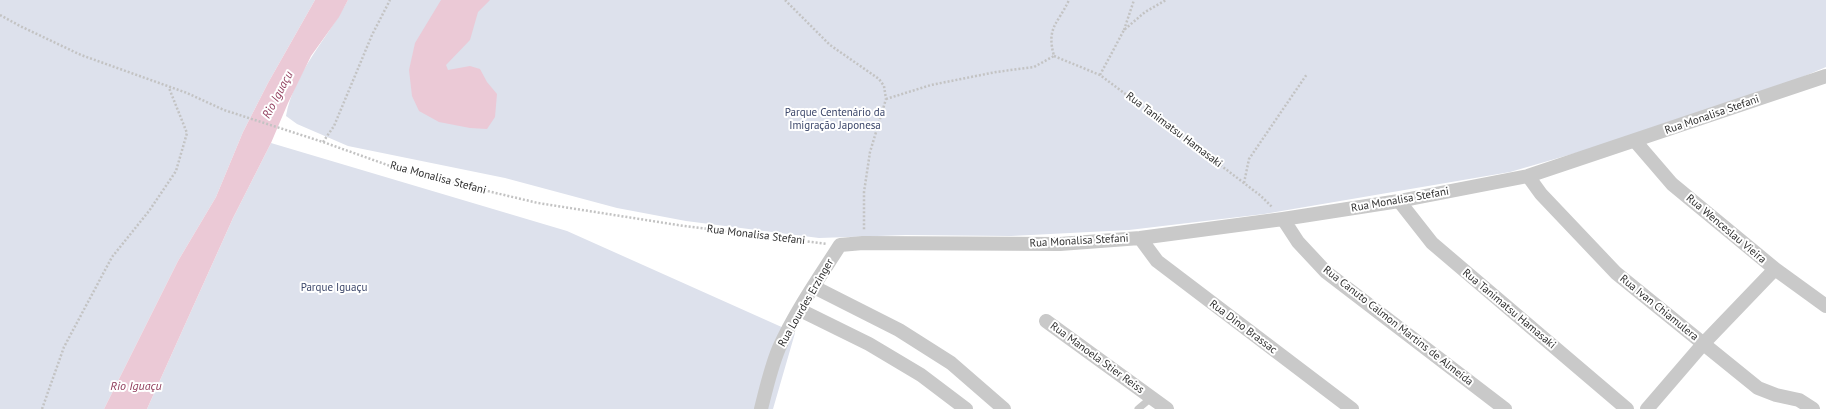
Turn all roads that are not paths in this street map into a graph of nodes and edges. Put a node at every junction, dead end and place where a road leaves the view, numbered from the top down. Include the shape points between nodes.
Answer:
1 (1826, 76) edge
2 (1635, 141) junction
3 (1528, 176) junction
4 (1399, 201) junction
5 (1283, 219) junction
6 (1140, 238) junction
7 (840, 245) joint
8 (1775, 269) junction
9 (814, 287) junction
10 (1826, 306) edge
11 (800, 310) junction
12 (1046, 321) dead end
13 (1703, 344) junction
14 (1152, 398) junction
15 (761, 409) edge
16 (966, 409) edge
17 (1004, 409) edge
18 (1138, 409) edge
19 (1167, 409) edge
20 (1352, 409) edge
21 (1505, 409) edge
22 (1627, 409) edge
23 (1647, 409) edge
24 (1813, 409) edge

1 - 2 street, Rua Monalisa Stefani
2 - 3 street, Rua Monalisa Stefani
2 - 8 street, Rua Wenceslau Vieira via 1672,184
3 - 4 street, Rua Monalisa Stefani
3 - 13 street, Rua Ivan Chiamulera via 1541,194 1616,273
4 - 5 street, Rua Monalisa Stefani
4 - 22 street, Rua Tanimatsu Hamasaki via 1432,243
5 - 6 street, Rua Monalisa Stefani
5 - 21 street, Rua Canuto Calmon Martins de Almeida via 1298,242 1326,272
6 - 7 street, Rua Monalisa Stefani via 1060,244
6 - 20 street, Rua Dino Brassac via 1157,261
7 - 9 street, Rua Lourdes Erzinger
8 - 10 street, Rua Wenceslau Vieira
8 - 13 street
9 - 11 street, Rua Lourdes Erzinger
9 - 17 street via 899,330 951,363
11 - 15 street, Rua Lourdes Erzinger via 779,348
11 - 16 street via 869,344 908,367
12 - 14 street, Rua Manoela Stier Reiss
13 - 23 street
13 - 24 street, Rua Ivan Chiamulera via 1758,388 1799,400
14 - 18 lane
14 - 19 street, Rua Manoela Stier Reiss

